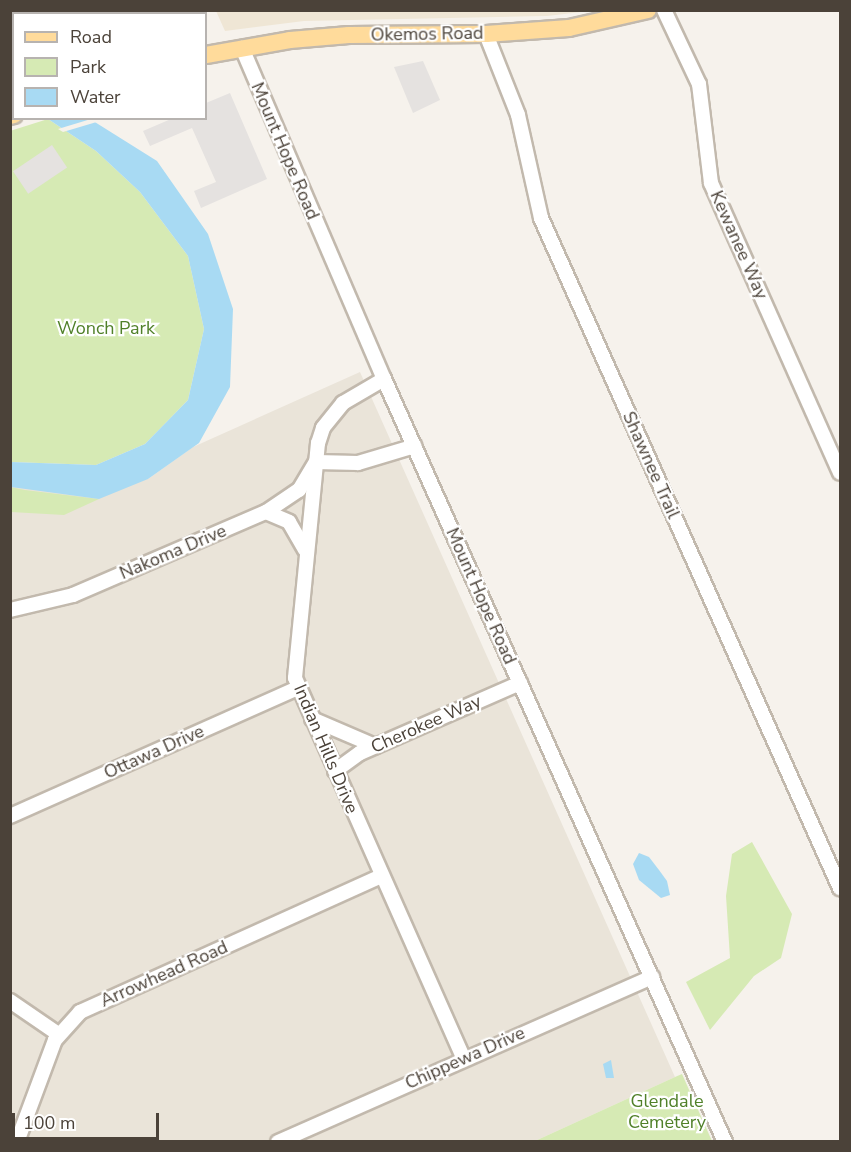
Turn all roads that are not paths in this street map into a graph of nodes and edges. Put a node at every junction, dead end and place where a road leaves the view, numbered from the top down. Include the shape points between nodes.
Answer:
1 (648, 10) edge
2 (664, 10) edge
3 (486, 34) junction
4 (242, 48) junction
5 (207, 56) edge
6 (384, 379) junction
7 (415, 446) junction
8 (316, 462) junction
9 (840, 473) edge
10 (266, 512) junction
11 (305, 550) junction
12 (10, 610) edge
13 (520, 682) junction
14 (298, 688) junction
15 (312, 719) junction
16 (375, 746) junction
17 (335, 771) junction
18 (10, 816) edge
19 (381, 876) junction
20 (840, 888) edge
21 (652, 977) junction
22 (10, 1001) edge
23 (58, 1034) junction
24 (463, 1058) junction
25 (17, 1142) edge
26 (278, 1142) edge
27 (725, 1142) edge

1 - 3 main road, Okemos Road via 586,26
2 - 9 street, Kewanee Way via 699,84 711,183
3 - 4 main road, Okemos Road via 349,35
3 - 20 street, Shawnee Trail via 518,115 541,218
4 - 5 main road, Okemos Road
4 - 6 street, Mount Hope Road
6 - 7 street, Mount Hope Road
6 - 8 street, Indian Hills Drive via 337,410 320,436
7 - 8 street via 358,463
7 - 13 street, Mount Hope Road
8 - 10 street, Nakoma Drive via 299,490
8 - 11 street, Indian Hills Drive
10 - 11 street via 289,522
10 - 12 street, Nakoma Drive via 74,595
11 - 14 street, Indian Hills Drive via 295,668
13 - 16 street, Cherokee Way
13 - 21 street, Mount Hope Road
14 - 15 street, Indian Hills Drive
14 - 18 street, Ottawa Drive
15 - 16 street
15 - 17 street, Indian Hills Drive
16 - 17 street, Cherokee Way
17 - 19 street, Indian Hills Drive
19 - 23 street, Arrowhead Road via 80,1012
19 - 24 street, Indian Hills Drive
21 - 24 street, Chippewa Drive
21 - 27 street, Mount Hope Road
22 - 23 street
23 - 25 street, Arrowhead Road
24 - 26 street, Chippewa Drive

